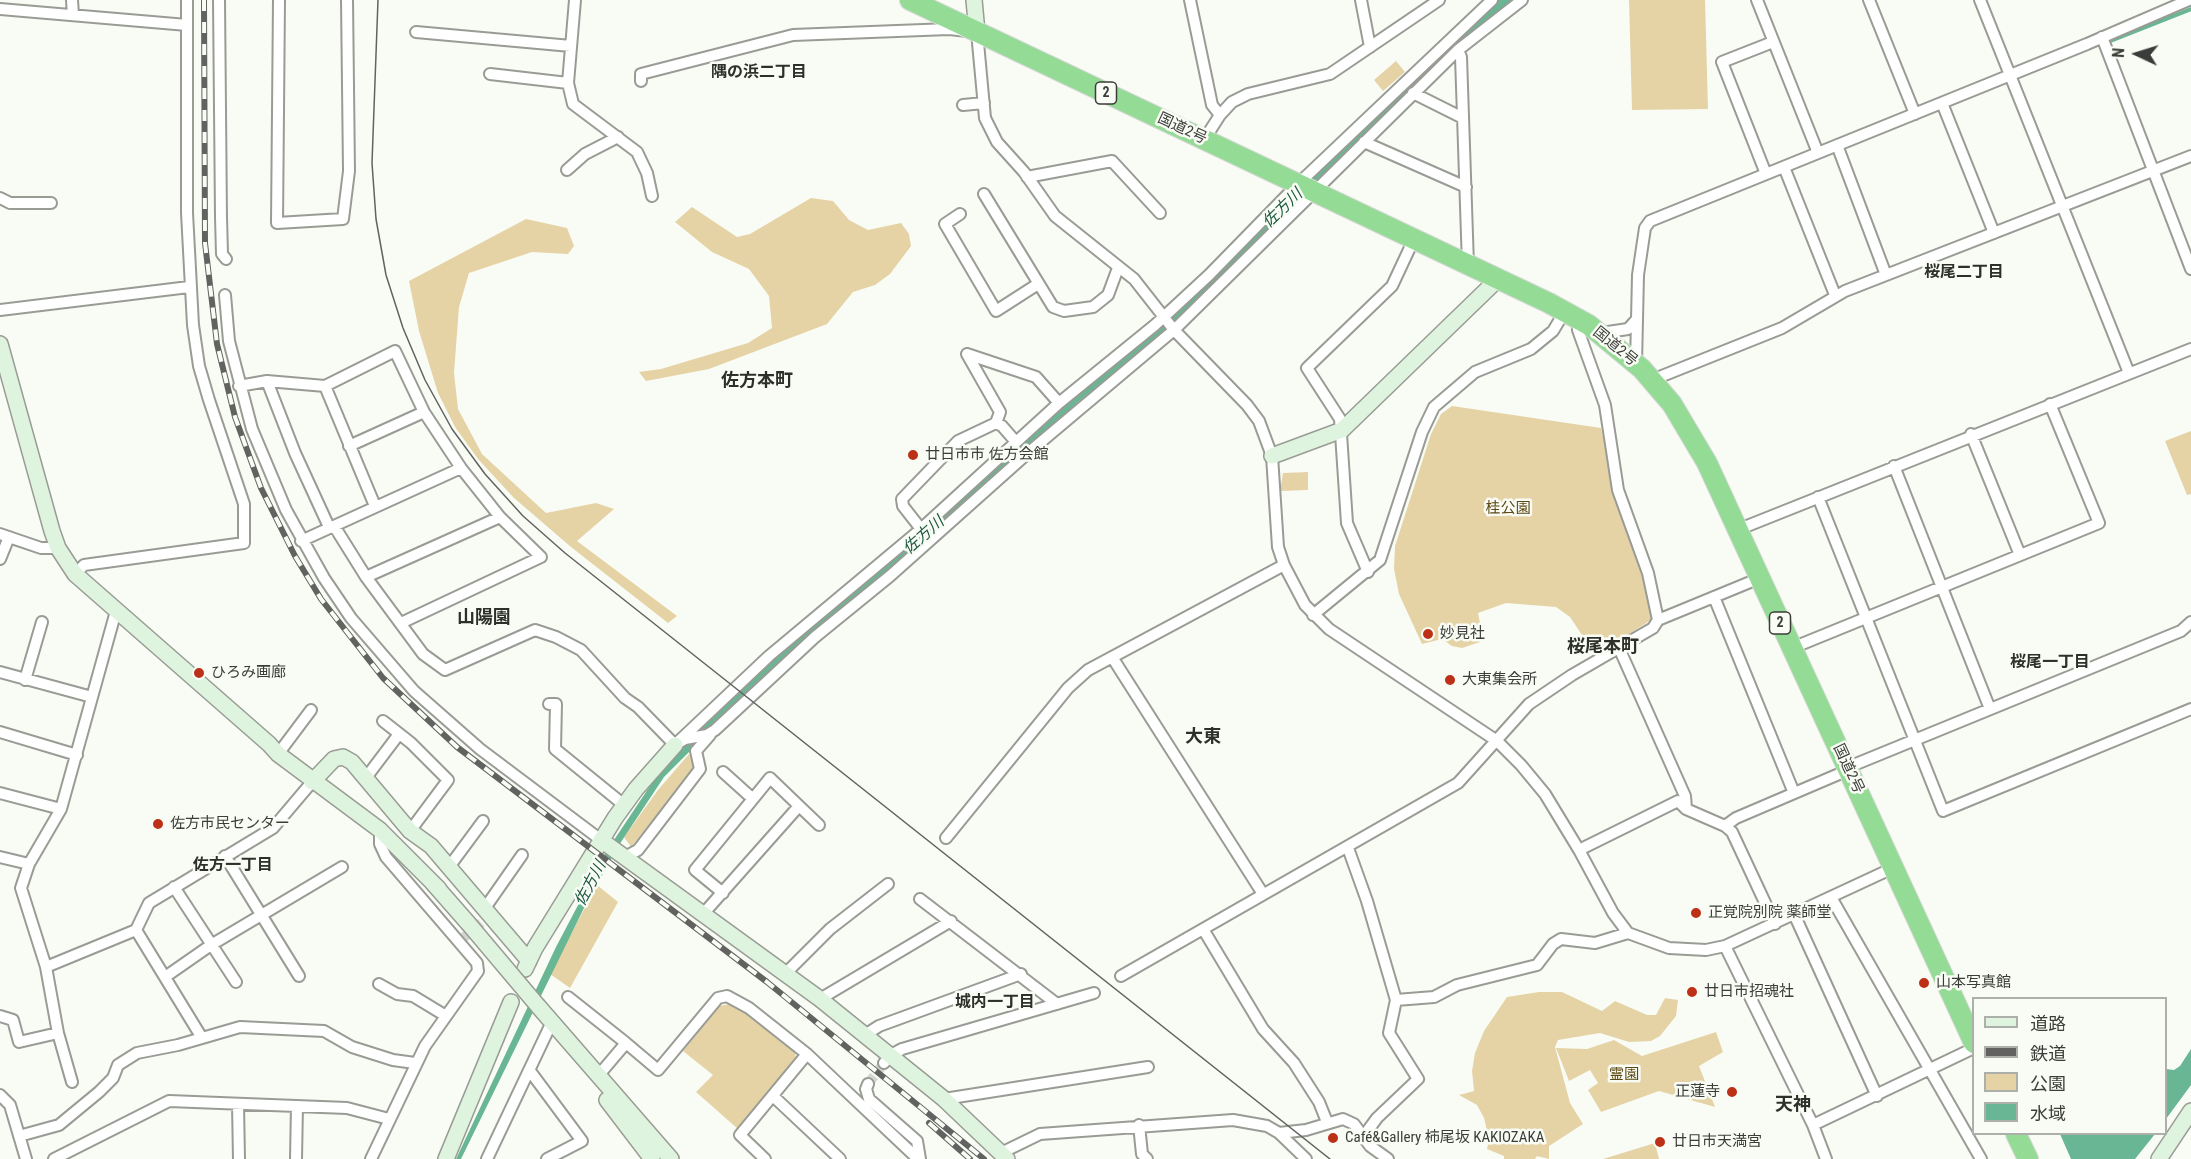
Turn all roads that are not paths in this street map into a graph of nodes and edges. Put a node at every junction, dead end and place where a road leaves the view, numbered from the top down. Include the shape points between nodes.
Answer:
1 (72, 0) edge
2 (187, 0) edge
3 (219, 0) edge
4 (279, 0) edge
5 (347, 0) edge
6 (575, 0) edge
7 (910, 0) edge
8 (974, 0) edge
9 (1190, 0) edge
10 (1361, 0) edge
11 (1439, 0) edge
12 (1522, 0) edge
13 (1757, 0) edge
14 (1869, 0) edge
15 (1980, 0) edge
16 (2189, 0) edge
17 (1491, 8) edge
18 (0, 9) edge
19 (73, 15) junction
20 (187, 25) junction
21 (416, 32) dead end
22 (977, 32) junction
23 (2102, 37) junction
24 (1773, 42) junction
25 (571, 46) junction
26 (1370, 47) junction
27 (1458, 50) junction
28 (490, 74) dead end
29 (2010, 75) junction
30 (641, 81) dead end
31 (568, 83) junction
32 (1413, 93) junction
33 (984, 103) junction
34 (1942, 103) junction
35 (963, 105) dead end
36 (1915, 114) junction
37 (1220, 115) junction
38 (1463, 118) junction
39 (618, 137) junction
40 (1204, 140) junction
41 (1364, 142) junction
42 (1837, 145) junction
43 (1818, 153) junction
44 (2191, 156) edge
45 (1784, 167) junction
46 (567, 170) dead end
47 (2153, 171) junction
48 (1766, 174) junction
49 (1027, 177) junction
50 (1306, 188) junction
51 (1466, 188) junction
52 (984, 194) dead end
53 (652, 196) dead end
54 (0, 198) edge
55 (51, 203) dead end
56 (1158, 206) dead end
57 (2062, 206) junction
58 (960, 214) dead end
59 (1994, 233) junction
60 (1414, 239) junction
61 (226, 259) dead end
62 (1468, 265) junction
63 (1118, 268) junction
64 (2191, 269) edge
65 (1886, 275) junction
66 (1498, 279) junction
67 (1215, 280) junction
68 (1038, 284) junction
69 (189, 286) junction
70 (225, 295) dead end
71 (1835, 296) junction
72 (0, 310) edge
73 (1572, 315) junction
74 (1164, 316) junction
75 (1638, 317) junction
76 (1174, 330) junction
77 (1596, 330) junction
78 (0, 344) edge
79 (2191, 349) edge
80 (1636, 364) junction
81 (2129, 373) junction
82 (1652, 380) junction
83 (267, 381) junction
84 (239, 386) junction
85 (325, 386) junction
86 (1059, 403) junction
87 (2050, 404) junction
88 (424, 412) junction
89 (996, 423) junction
90 (1342, 430) junction
91 (1971, 434) junction
92 (1016, 442) junction
93 (350, 446) junction
94 (1272, 456) junction
95 (1894, 466) junction
96 (461, 468) junction
97 (1818, 497) junction
98 (375, 506) junction
99 (500, 517) junction
100 (329, 527) junction
101 (921, 529) junction
102 (1737, 530) junction
103 (5, 535) edge
104 (301, 541) junction
105 (58, 548) junction
106 (2020, 555) junction
107 (0, 559) edge
108 (1284, 565) junction
109 (1368, 572) junction
110 (75, 574) junction
111 (366, 577) junction
112 (1760, 578) junction
113 (1944, 587) junction
114 (1714, 597) junction
115 (116, 611) junction
116 (1313, 615) junction
117 (1866, 619) junction
118 (1658, 620) junction
119 (42, 622) dead end
120 (2191, 622) edge
121 (401, 623) junction
122 (815, 626) junction
123 (1619, 648) junction
124 (1792, 648) junction
125 (1112, 657) junction
126 (0, 672) edge
127 (25, 680) junction
128 (92, 697) junction
129 (549, 704) dead end
130 (1990, 709) junction
131 (2191, 709) edge
132 (311, 710) dead end
133 (383, 720) dead end
134 (0, 732) edge
135 (399, 734) junction
136 (709, 734) junction
137 (1914, 740) junction
138 (1497, 741) junction
139 (675, 745) junction
140 (276, 749) junction
141 (77, 755) junction
142 (1847, 768) junction
143 (723, 772) dead end
144 (316, 778) junction
145 (365, 779) junction
146 (1794, 792) junction
147 (0, 793) edge
148 (753, 799) junction
149 (624, 805) junction
150 (799, 806) junction
151 (60, 809) junction
152 (1686, 809) junction
153 (483, 821) dead end
154 (819, 825) dead end
155 (1725, 825) junction
156 (380, 830) junction
157 (410, 831) junction
158 (946, 838) dead end
159 (614, 848) junction
160 (1348, 848) junction
161 (1579, 849) junction
162 (225, 855) junction
163 (522, 855) dead end
164 (0, 856) edge
165 (29, 864) junction
166 (342, 867) dead end
167 (449, 867) junction
168 (1893, 868) junction
169 (888, 884) dead end
170 (174, 887) junction
171 (439, 890) junction
172 (723, 893) junction
173 (1263, 894) junction
174 (1832, 898) junction
175 (920, 899) dead end
176 (704, 913) junction
177 (487, 914) junction
178 (1794, 914) junction
179 (261, 915) junction
180 (951, 921) junction
181 (1775, 924) junction
182 (1203, 929) junction
183 (136, 930) junction
184 (1628, 933) junction
185 (211, 945) junction
186 (1725, 946) junction
187 (46, 967) junction
188 (785, 974) junction
189 (1022, 974) junction
190 (299, 976) dead end
191 (1121, 976) dead end
192 (165, 977) junction
193 (236, 982) dead end
194 (379, 984) dead end
195 (1094, 993) dead end
196 (568, 997) dead end
197 (820, 999) junction
198 (1396, 1000) junction
199 (511, 1002) dead end
200 (1057, 1004) junction
201 (538, 1006) junction
202 (0, 1016) edge
203 (446, 1016) junction
204 (552, 1024) junction
205 (58, 1032) junction
206 (865, 1035) junction
207 (202, 1038) junction
208 (1972, 1039) edge
209 (626, 1043) junction
210 (1972, 1049) edge
211 (807, 1054) junction
212 (888, 1059) junction
213 (415, 1063) junction
214 (1148, 1067) dead end
215 (1931, 1069) junction
216 (530, 1071) junction
217 (598, 1076) junction
218 (72, 1082) dead end
219 (868, 1084) dead end
220 (0, 1095) edge
221 (773, 1096) junction
222 (1877, 1096) junction
223 (944, 1099) junction
224 (238, 1104) junction
225 (297, 1106) junction
226 (2191, 1111) edge
227 (389, 1119) junction
228 (1327, 1122) junction
229 (1140, 1125) junction
230 (1813, 1125) junction
231 (1279, 1133) junction
232 (2016, 1135) edge
233 (19, 1136) junction
234 (1363, 1137) junction
235 (652, 1155) edge
236 (1004, 1156) edge
237 (2023, 1158) edge
238 (26, 1159) edge
239 (54, 1159) edge
240 (238, 1159) edge
241 (296, 1159) edge
242 (371, 1159) edge
243 (444, 1159) edge
244 (487, 1159) edge
245 (547, 1159) edge
246 (671, 1159) edge
247 (765, 1159) edge
248 (840, 1159) edge
249 (919, 1159) edge
250 (1147, 1159) edge
251 (1306, 1159) edge
252 (1388, 1159) edge
253 (1826, 1159) edge
254 (1981, 1159) edge
255 (2159, 1159) edge

1 - 19 street
2 - 20 street
3 - 61 street via 222,254
4 - 5 street via 277,223 343,219 349,171
6 - 25 street
7 - 22 highway, 国道2号 / 2
8 - 22 street
9 - 37 street via 1212,105
10 - 26 street
11 - 26 street
12 - 17 street
13 - 24 street
14 - 36 street
15 - 29 street
16 - 23 street
17 - 27 street
17 - 50 street
18 - 19 street
19 - 20 street
20 - 69 street
21 - 25 street
22 - 30 street via 949,29 793,35 641,74
22 - 33 street
22 - 40 highway, 国道2号 / 2
23 - 29 street
23 - 47 street
24 - 43 street
24 - 48 street via 1722,62
25 - 31 street
26 - 37 street via 1330,74 1240,97
27 - 32 street
27 - 38 street
28 - 31 street
29 - 34 street
29 - 57 street
31 - 39 street via 573,104
32 - 38 street
32 - 41 street
33 - 35 street
33 - 49 street via 992,135
34 - 36 street
34 - 59 street
36 - 42 street
37 - 40 street
38 - 51 street
39 - 46 street via 585,154
39 - 53 street via 643,162
40 - 50 highway, 国道2号 / 2
41 - 50 street
41 - 51 street
42 - 43 street
42 - 65 street
43 - 45 street
44 - 47 street
45 - 48 street
45 - 71 street
47 - 57 street
47 - 64 street
48 - 75 street via 1648,222 1638,275
49 - 56 street via 1112,161
49 - 63 street via 1059,220
50 - 60 highway, 国道2号 / 2
50 - 67 street
50 - 67 street
51 - 62 street
52 - 68 street
54 - 55 street via 10,203
57 - 59 street
57 - 81 street
58 - 68 street via 945,224 996,311
59 - 65 street
60 - 62 highway, 国道2号 / 2
60 - 90 street via 1392,286 1307,369 1340,419
62 - 66 highway, 国道2号 / 2
63 - 68 street via 1108,295 1093,307 1064,311 1053,307
63 - 74 street via 1134,279
65 - 71 street
66 - 73 highway, 国道2号 / 2
66 - 90 street
67 - 74 street
67 - 76 street
69 - 72 street
69 - 110 street via 199,366 244,504 244,543 84,566
70 - 84 street via 229,341
71 - 82 street via 1782,328
73 - 77 highway, 国道2号 / 2
73 - 109 street via 1532,349 1475,372 1434,406 1422,432 1389,540 1380,560
73 - 118 street via 1605,405 1621,501 1648,573
74 - 76 street
74 - 86 street
75 - 77 street via 1628,329 1605,334
75 - 80 street
76 - 94 street via 1247,405 1263,430
76 - 122 street via 898,569
77 - 80 highway, 国道2号 / 2
78 - 105 street
79 - 81 street
80 - 82 highway, 国道2号 / 2
81 - 87 street
82 - 102 highway, 国道2号 / 2 via 1697,443
83 - 84 street
83 - 85 street
83 - 100 street
84 - 104 street via 272,479
85 - 88 street via 395,351
85 - 93 street
86 - 89 street via 1036,378 967,354 1000,412
86 - 92 street
87 - 91 street
87 - 106 street via 2099,523
88 - 93 street
88 - 96 street
89 - 92 street
89 - 101 street via 958,441 904,495 903,506
90 - 94 street
90 - 109 street via 1347,523
91 - 95 street
91 - 106 street
92 - 101 street
93 - 98 street
94 - 108 street via 1275,525
95 - 97 street
95 - 113 street
96 - 98 street
96 - 99 street
97 - 102 street
97 - 117 street
98 - 100 street
99 - 111 street
99 - 121 street via 541,557
100 - 104 street
100 - 111 street via 336,529
101 - 122 street
102 - 112 highway, 国道2号 / 2
103 - 105 street via 41,548
103 - 107 street
104 - 159 street via 351,618 414,691 480,749
105 - 110 street
106 - 113 street
108 - 116 street
108 - 125 street
109 - 116 street
110 - 115 street
111 - 121 street
112 - 114 street
112 - 124 highway, 国道2号 / 2
113 - 117 street
113 - 130 street
114 - 118 street
114 - 146 street
115 - 128 street
115 - 140 street
116 - 138 street
117 - 124 street
117 - 137 street
118 - 123 street via 1653,628
119 - 127 street
120 - 130 street via 2181,631
121 - 139 street via 423,654 445,670 535,630 569,642
122 - 136 street
122 - 139 street via 756,668
123 - 138 street via 1530,704
123 - 152 street via 1685,796
124 - 142 highway, 国道2号 / 2
125 - 158 street via 1088,670 1068,688
125 - 173 street
126 - 127 street
127 - 128 street
128 - 141 street
129 - 149 street via 556,704 555,749
130 - 137 street
131 - 137 street via 1943,811
132 - 140 street
133 - 135 street
134 - 141 street
135 - 145 street
135 - 157 street via 447,780
136 - 139 street
136 - 159 street via 696,751 700,769 638,850
137 - 142 street
138 - 160 street via 1458,783
138 - 161 street via 1545,794
139 - 149 street
140 - 144 street
141 - 151 street
142 - 146 street
142 - 168 highway, 国道2号 / 2
143 - 148 street
144 - 145 street via 334,759 343,757
144 - 156 street
144 - 162 street via 273,828
144 - 171 street via 343,789
145 - 157 street
146 - 155 street
147 - 151 street
148 - 150 street via 770,778
148 - 172 street via 695,870
149 - 159 street
150 - 154 street
150 - 172 street
151 - 165 street
152 - 155 street
152 - 161 street via 1678,801
153 - 167 street
155 - 181 street via 1732,832
156 - 171 street
156 - 203 street via 380,844 386,857 477,963 478,971
157 - 167 street
159 - 176 street
159 - 177 street via 527,965
160 - 173 street
160 - 198 street
161 - 184 street
162 - 170 street
162 - 179 street
163 - 177 street
164 - 165 street
165 - 187 street via 21,888
166 - 179 street
167 - 177 street
168 - 174 street
168 - 208 highway, 国道2号 / 2
169 - 188 street via 830,929
170 - 183 street via 149,903
170 - 185 street
171 - 201 street, bridge
172 - 176 street
173 - 182 street
174 - 178 street
174 - 215 street
175 - 180 street
176 - 188 street
178 - 181 street
178 - 222 street
179 - 185 street
179 - 190 street
180 - 189 street
180 - 197 street
181 - 186 street
182 - 191 street
182 - 228 street via 1263,1029 1294,1063
183 - 187 street
183 - 192 street
184 - 186 street via 1669,948 1706,950
184 - 198 street via 1595,943 1561,939 1537,965 1465,983 1434,997
185 - 192 street
185 - 193 street
186 - 230 street
187 - 205 street
188 - 197 street
189 - 200 street
189 - 206 street via 879,1026
192 - 207 street
194 - 203 street via 397,994 413,996
195 - 200 street
196 - 209 street
197 - 206 street
198 - 234 street via 1389,1033 1418,1078
199 - 243 street
200 - 212 street via 902,1049
201 - 204 street
201 - 217 street
202 - 205 street via 13,1020 19,1042
203 - 213 street
204 - 216 street
204 - 235 street
205 - 218 street
206 - 212 street
207 - 213 street via 240,1027 324,1031 352,1047
207 - 233 street via 137,1053 118,1065 113,1078 59,1125
209 - 211 street via 658,1070 718,998 727,996 749,1008
209 - 217 street
210 - 215 street
211 - 221 street
211 - 249 street
212 - 223 street
213 - 227 street
214 - 223 street
215 - 222 street
215 - 254 street
216 - 244 street
216 - 245 street via 582,1141
217 - 235 street
219 - 249 street via 869,1098 917,1141
220 - 233 street via 10,1105
221 - 247 street via 740,1135
221 - 248 street
222 - 230 street
223 - 236 street
224 - 225 street
224 - 239 street via 169,1101
224 - 240 street
225 - 227 street via 347,1108
225 - 241 street
226 - 255 street
227 - 242 street
228 - 231 street
228 - 234 street via 1344,1119 1354,1124
229 - 231 street via 1233,1120 1267,1126
229 - 236 street via 1040,1134
229 - 250 street via 1142,1154
230 - 253 street
231 - 251 street
232 - 237 highway
233 - 238 street
234 - 252 street
235 - 246 street

